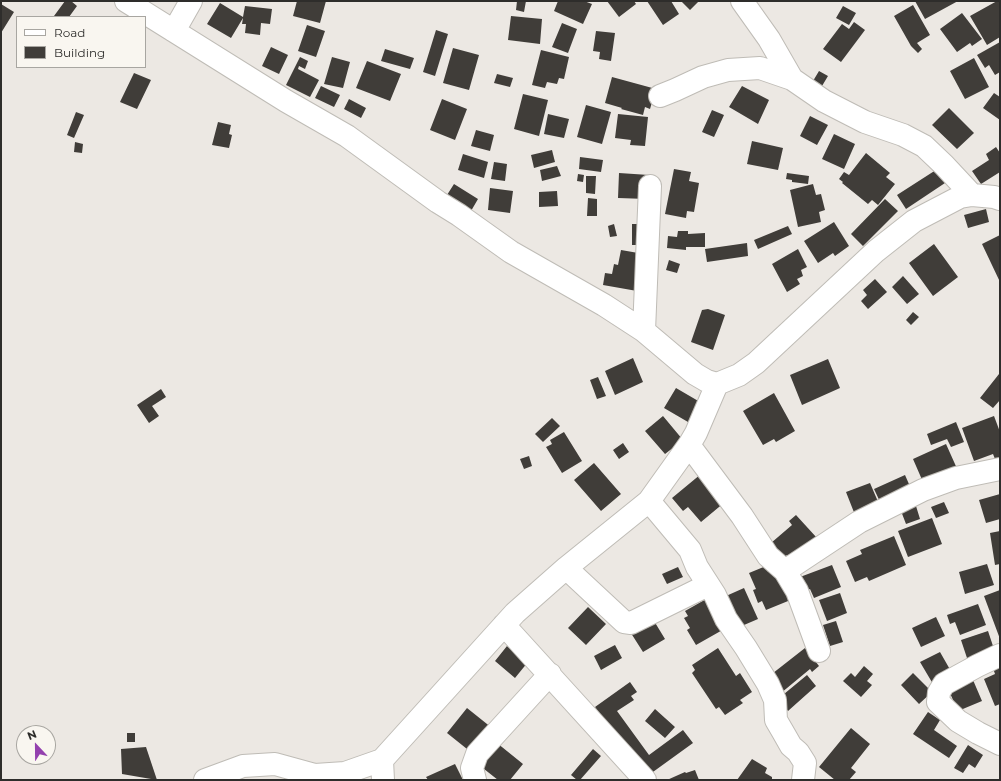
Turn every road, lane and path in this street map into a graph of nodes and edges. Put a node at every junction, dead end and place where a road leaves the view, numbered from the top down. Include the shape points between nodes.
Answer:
1 (126, 1) edge
2 (191, 1) edge
3 (742, 1) edge
4 (174, 31) junction
5 (792, 79) junction
6 (660, 96) dead end
7 (650, 186) dead end
8 (972, 195) junction
9 (1000, 199) edge
10 (644, 331) junction
11 (717, 384) junction
12 (689, 445) junction
13 (1000, 469) edge
14 (649, 501) junction
15 (566, 568) junction
16 (785, 571) junction
17 (708, 585) junction
18 (504, 625) junction
19 (820, 651) dead end
20 (1000, 655) edge
21 (550, 674) junction
22 (1000, 744) edge
23 (382, 770) edge
24 (206, 780) edge
25 (476, 780) edge
26 (645, 780) edge
27 (803, 780) edge

1 - 4 street
2 - 4 street
3 - 5 street via 769,39
4 - 10 street via 347,136 511,252
5 - 6 street via 760,68 728,70 703,77
5 - 8 street via 824,101 865,122 904,135 924,146
7 - 10 street
8 - 9 street
8 - 11 street via 960,197 914,221 876,251 756,363 739,375
10 - 11 street via 695,374
11 - 12 street
12 - 14 street
12 - 16 street via 742,516 768,556
13 - 16 street via 956,478 923,490 859,522
14 - 15 street
14 - 17 street via 690,550
15 - 17 street via 624,622 631,623
15 - 18 street
16 - 19 street via 797,591
17 - 27 street via 726,619 768,684 775,700 776,720 791,746 805,763
18 - 21 street
18 - 23 street
20 - 22 street via 944,684 939,692 938,702 958,722
21 - 25 street via 477,754 472,768
21 - 26 street
23 - 24 street via 315,775 275,764 243,766

